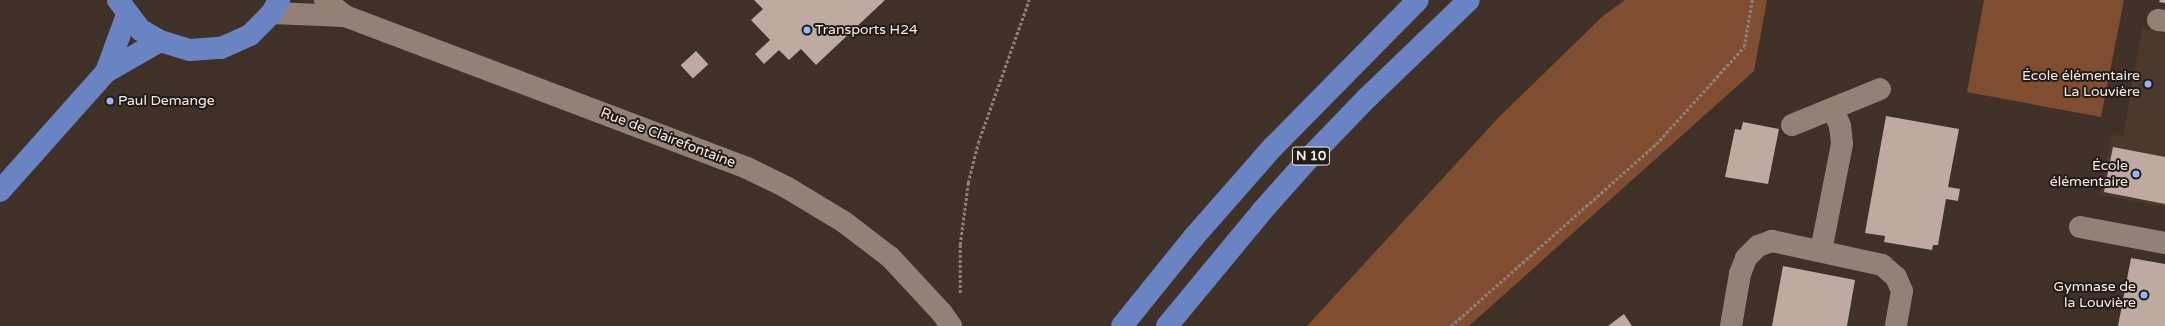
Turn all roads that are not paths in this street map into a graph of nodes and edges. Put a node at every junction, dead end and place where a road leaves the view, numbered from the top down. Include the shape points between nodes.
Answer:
1 (325, 0) edge
2 (1418, 0) edge
3 (1469, 0) edge
4 (122, 7) edge
5 (276, 7) edge
6 (345, 16) junction
7 (160, 41) junction
8 (106, 72) junction
9 (1880, 89) dead end
10 (1833, 109) junction
11 (1792, 125) dead end
12 (0, 192) edge
13 (2080, 227) dead end
14 (2165, 243) edge
15 (1821, 251) junction
16 (950, 326) edge
17 (1122, 326) edge
18 (1167, 326) edge
19 (1731, 326) edge
20 (1896, 326) edge

1 - 6 street, Rue de Clairefontaine
2 - 17 main road, N 10 via 1273,147 1193,238
3 - 18 main road, N 10 via 1311,156
4 - 7 main road via 141,30
4 - 8 main road
5 - 6 street, Rue de Clairefontaine
5 - 7 main road via 250,35 221,48 190,50
6 - 16 street, Rue de Clairefontaine via 747,168 786,187 844,222 890,257 942,313
7 - 8 main road
8 - 12 main road
9 - 10 street
10 - 11 street
10 - 15 street via 1840,126 1842,144
13 - 14 street
15 - 19 street via 1772,241 1758,246 1746,258 1740,274
15 - 20 street via 1882,265 1896,277 1902,291

